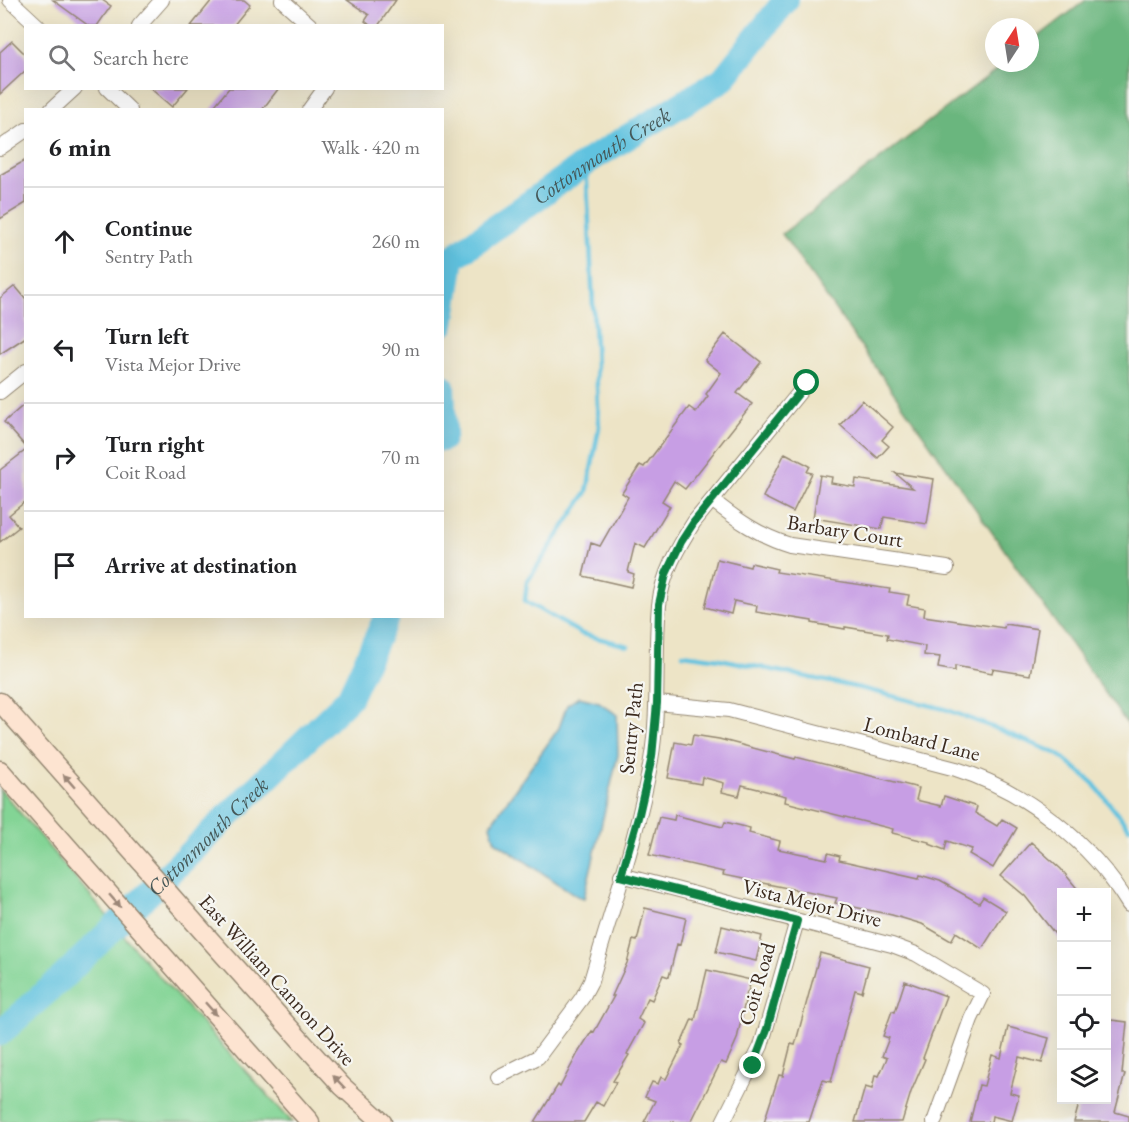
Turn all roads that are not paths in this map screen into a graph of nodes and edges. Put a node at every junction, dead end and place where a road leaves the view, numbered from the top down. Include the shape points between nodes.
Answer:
1 (10, 0) edge
2 (162, 0) edge
3 (282, 0) edge
4 (36, 24) edge
5 (141, 24) edge
6 (309, 24) edge
7 (73, 90) edge
8 (109, 90) edge
9 (324, 90) edge
10 (53, 108) edge
11 (128, 108) edge
12 (310, 108) edge
13 (24, 131) edge
14 (0, 148) edge
15 (24, 373) edge
16 (807, 383) dead end
17 (0, 392) edge
18 (712, 500) junction
19 (947, 568) dead end
20 (0, 702) edge
21 (657, 703) junction
22 (0, 770) edge
23 (621, 876) junction
24 (1129, 905) edge
25 (797, 921) junction
26 (498, 1077) dead end
27 (310, 1122) edge
28 (382, 1122) edge
29 (723, 1122) edge
30 (934, 1122) edge

1 - 4 street
2 - 5 street
3 - 6 street
7 - 10 street
8 - 11 street
9 - 12 street
13 - 14 street
15 - 17 street
16 - 18 street, Sentry Path
18 - 19 street, Barbary Court via 745,526 771,540
18 - 21 street, Sentry Path via 681,542 666,574 659,604
28 -> 20 street, East William Cannon Drive via 342,1086
21 - 23 street, Sentry Path via 649,771
21 - 24 street, Lombard Lane via 729,710 983,778 1051,818 1096,861
22 -> 27 street
23 - 25 street, Vista Mejor Drive
23 - 26 street, Sentry Path via 591,981 582,998 538,1056
25 - 29 street, Coit Road via 761,1046
25 - 30 street, Vista Mejor Drive via 916,954 983,994

